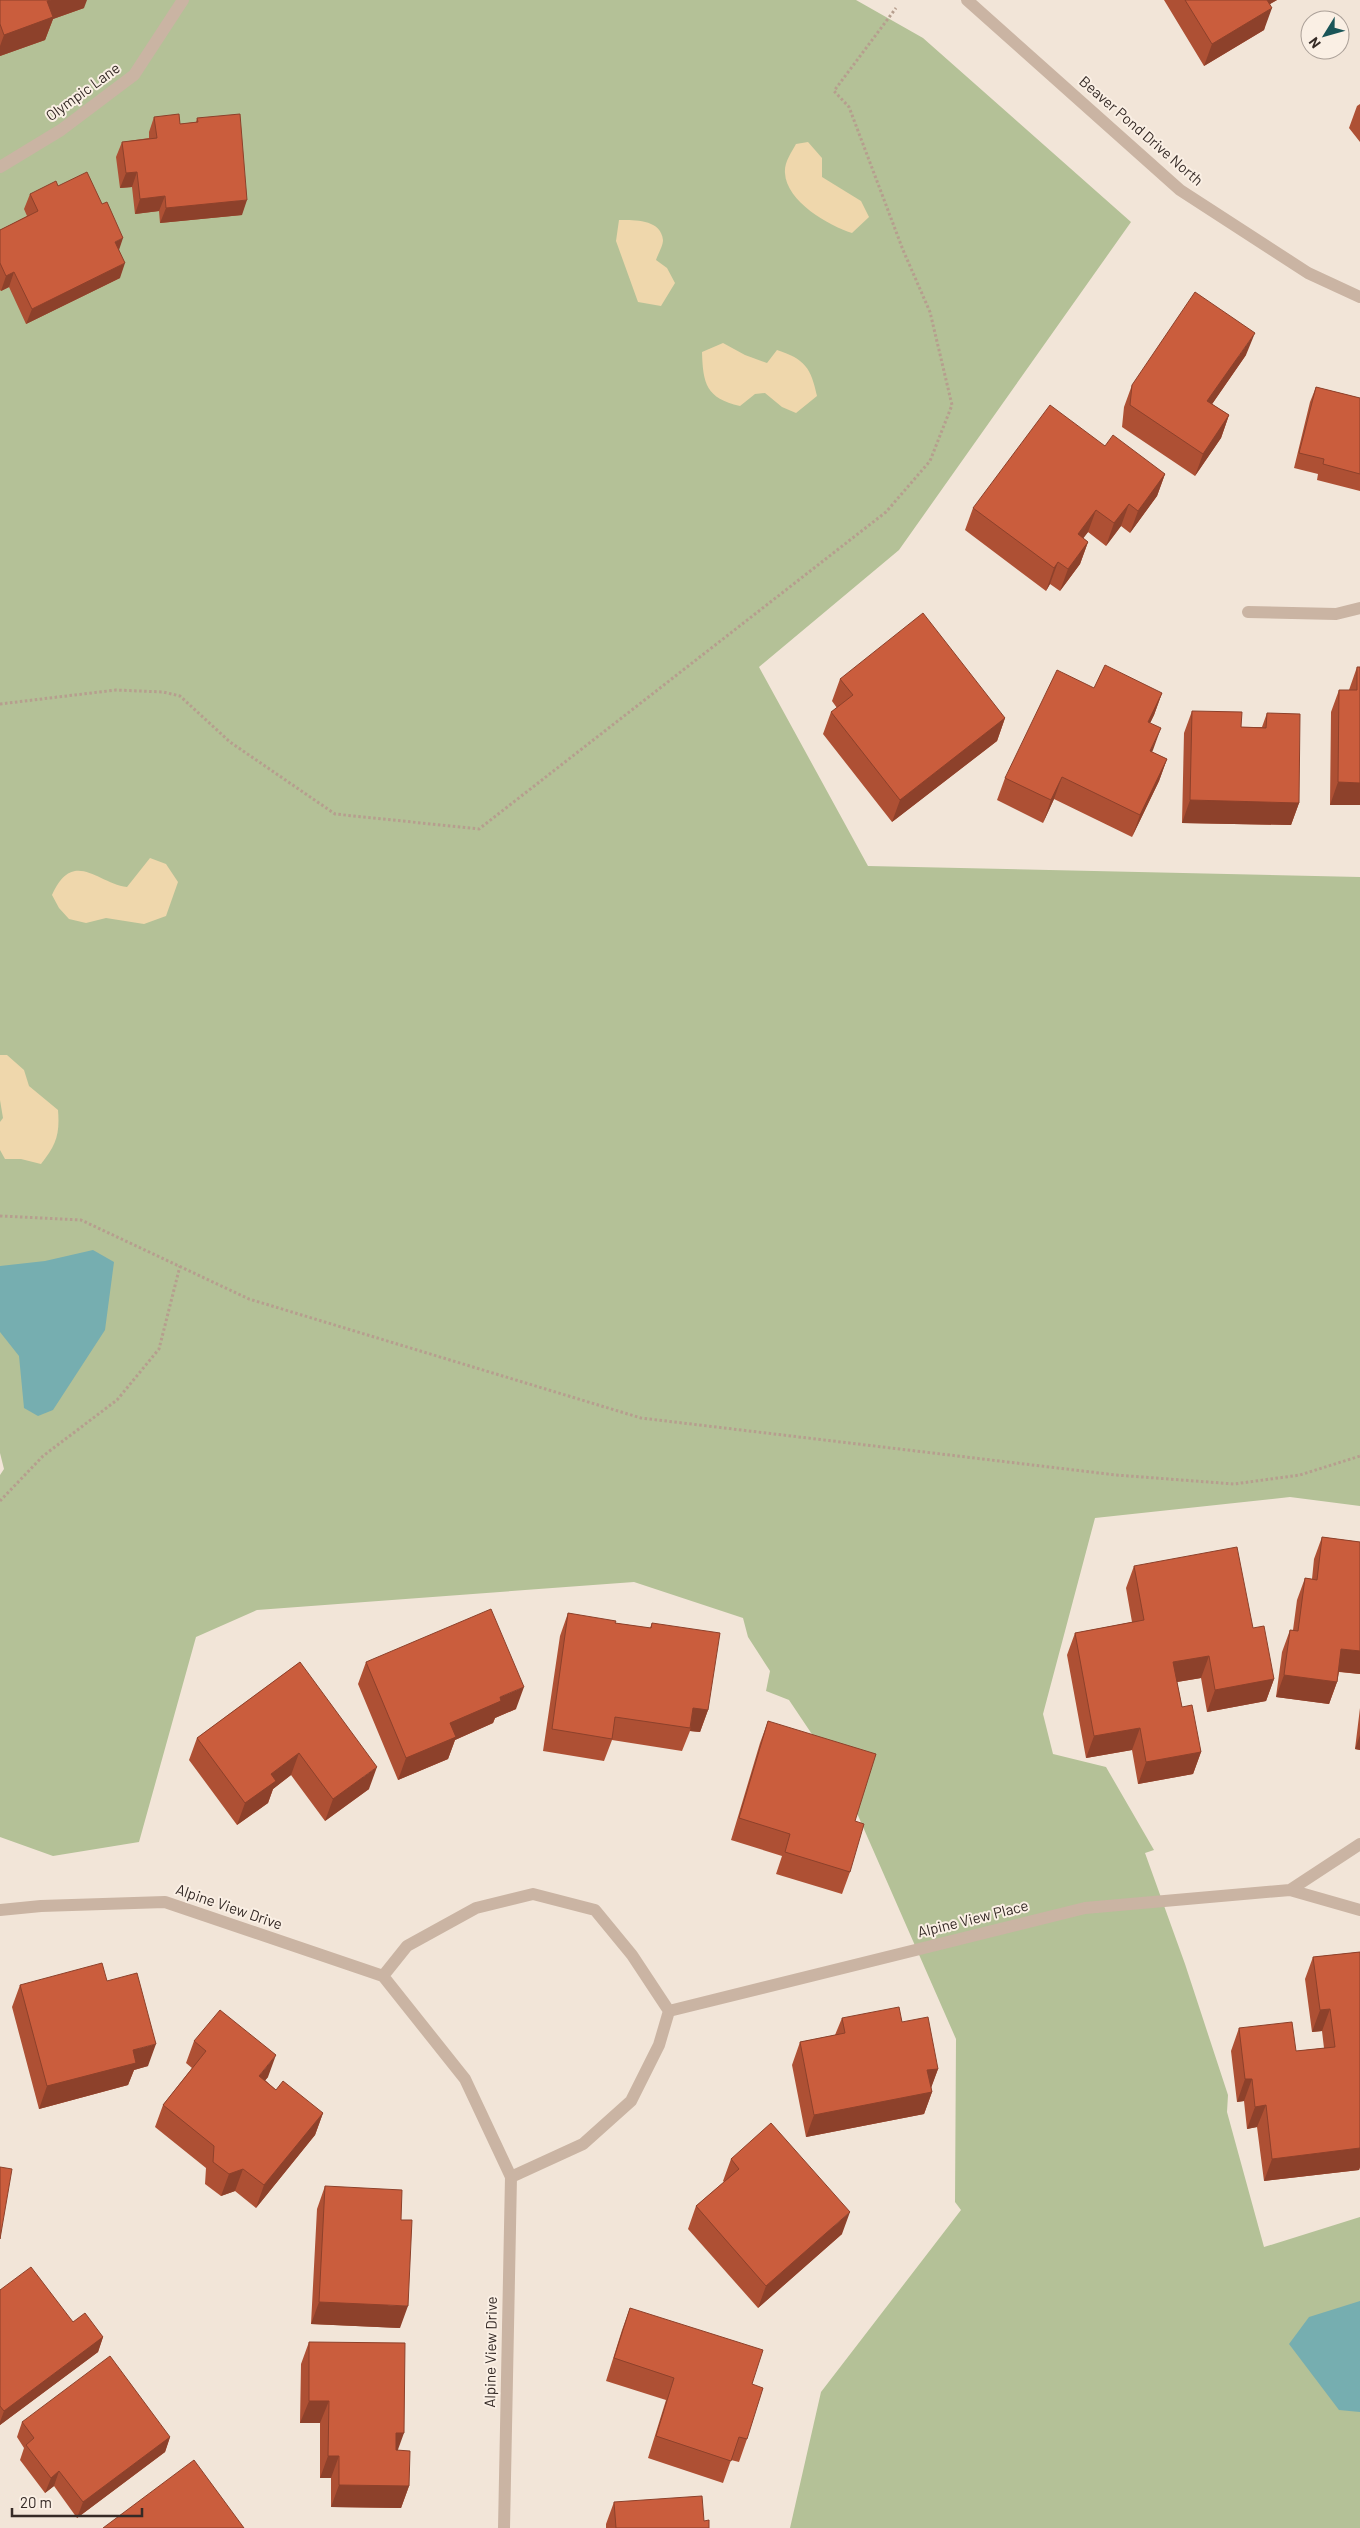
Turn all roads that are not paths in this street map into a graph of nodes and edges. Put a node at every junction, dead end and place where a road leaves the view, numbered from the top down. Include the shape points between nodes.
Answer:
1 (183, 0) edge
2 (967, 0) edge
3 (0, 167) edge
4 (1360, 297) edge
5 (1360, 608) edge
6 (1248, 612) dead end
7 (1360, 1844) edge
8 (1290, 1890) junction
9 (0, 1910) edge
10 (1360, 1910) edge
11 (383, 1976) junction
12 (669, 2012) junction
13 (511, 2177) junction
14 (504, 2528) edge

1 - 3 street, Olympic Lane via 134,75 61,130
2 - 4 street, Beaver Pond Drive North via 1180,190 1308,273
5 - 6 street via 1336,614
7 - 8 street, Alpine View Place
8 - 10 street, Alpine View Place
8 - 12 street, Alpine View Place via 1085,1908
9 - 11 street, Alpine View Drive via 165,1902
11 - 12 street via 407,1946 476,1908 533,1894 595,1910 632,1955
11 - 13 street, Alpine View Drive via 465,2079
12 - 13 street via 659,2045 631,2101 583,2144
13 - 14 street, Alpine View Drive

